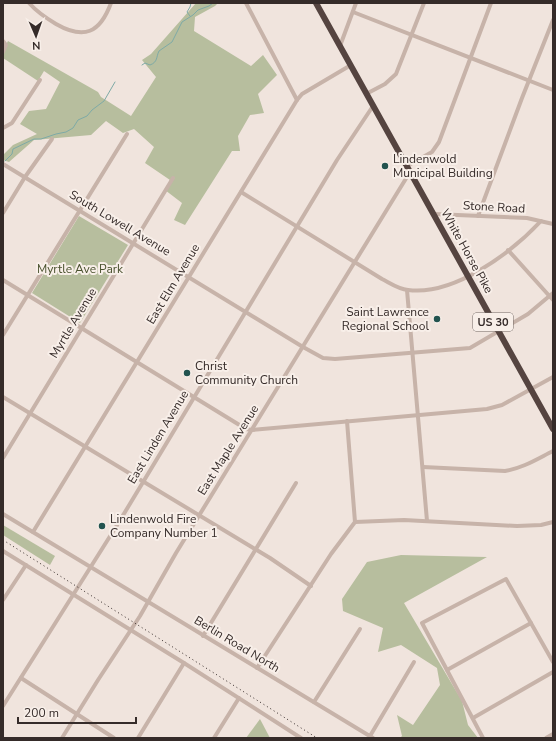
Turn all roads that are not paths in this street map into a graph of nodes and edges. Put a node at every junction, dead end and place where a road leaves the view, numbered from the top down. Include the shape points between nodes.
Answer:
1 (29, 3) edge
2 (111, 3) edge
3 (246, 3) edge
4 (316, 3) edge
5 (356, 3) edge
6 (424, 3) edge
7 (491, 3) edge
8 (353, 12) junction
9 (553, 20) edge
10 (412, 35) junction
11 (3, 41) edge
12 (340, 46) junction
13 (3, 52) edge
14 (470, 58) junction
15 (350, 66) junction
16 (40, 80) dead end
17 (529, 80) junction
18 (553, 90) edge
19 (366, 94) junction
20 (297, 100) junction
21 (373, 106) junction
22 (3, 128) edge
23 (127, 134) dead end
24 (52, 138) dead end
25 (3, 164) edge
26 (408, 169) junction
27 (25, 177) junction
28 (173, 178) dead end
29 (241, 192) junction
30 (80, 210) junction
31 (3, 213) edge
32 (434, 214) junction
33 (478, 216) junction
34 (541, 221) junction
35 (553, 224) edge
36 (298, 227) junction
37 (133, 243) junction
38 (508, 250) junction
39 (355, 262) junction
40 (468, 276) junction
41 (189, 277) junction
42 (3, 280) edge
43 (407, 290) junction
44 (28, 295) junction
45 (551, 295) edge
46 (553, 300) edge
47 (246, 312) junction
48 (82, 328) junction
49 (499, 331) junction
50 (3, 335) edge
51 (303, 347) junction
52 (413, 353) junction
53 (138, 362) junction
54 (553, 377) edge
55 (531, 389) junction
56 (3, 397) edge
57 (194, 397) junction
58 (30, 414) junction
59 (418, 415) junction
60 (348, 421) junction
61 (553, 429) edge
62 (252, 430) junction
63 (85, 447) junction
64 (553, 451) edge
65 (3, 458) edge
66 (423, 467) junction
67 (143, 481) junction
68 (296, 483) dead end
69 (3, 514) edge
70 (199, 516) junction
71 (427, 521) junction
72 (355, 522) junction
73 (553, 522) edge
74 (34, 532) junction
75 (255, 550) junction
76 (3, 551) edge
77 (26, 565) junction
78 (91, 567) junction
79 (311, 586) junction
80 (74, 595) junction
81 (3, 600) edge
82 (148, 602) junction
83 (531, 623) junction
84 (360, 629) dead end
85 (131, 630) junction
86 (204, 636) junction
87 (414, 662) dead end
88 (553, 662) edge
89 (184, 663) junction
90 (257, 668) junction
91 (448, 670) junction
92 (553, 672) edge
93 (21, 678) junction
94 (239, 698) junction
95 (314, 702) junction
96 (3, 706) edge
97 (77, 714) junction
98 (473, 718) junction
99 (553, 734) edge
100 (371, 737) edge
101 (62, 738) edge
102 (114, 738) edge
103 (138, 738) edge
104 (214, 738) edge
105 (301, 738) edge
106 (483, 738) edge
107 (546, 738) edge

1 - 2 street via 62,28 80,33 91,31 101,23
3 - 20 street
4 - 12 highway, US 30
5 - 8 street
6 - 10 street
7 - 14 street
8 - 10 street
8 - 12 street
9 - 17 street
10 - 14 street
10 - 19 street via 396,74
11 - 13 street via 6,45
12 - 15 highway, US 30
14 - 17 street
14 - 26 street via 436,146 432,152
15 - 19 highway, US 30
15 - 20 street, East Elm Avenue via 302,94
16 - 22 street via 12,123
17 - 18 street
17 - 33 street
19 - 21 highway, US 30
20 - 29 street, East Elm Avenue
21 - 26 highway, White Horse Pike / US 30
21 - 36 street, East Linden Avenue
23 - 30 street
24 - 27 street
25 - 27 street, South Lowell Avenue
26 - 32 highway, White Horse Pike / US 30
26 - 39 street, East Maple Avenue
27 - 30 street, South Lowell Avenue
27 - 31 street
28 - 37 street, Myrtle Avenue
29 - 36 street
29 - 41 street, East Elm Avenue
30 - 37 street, South Lowell Avenue
30 - 44 street
32 - 33 street, Stone Road
32 - 40 highway, White Horse Pike / US 30
33 - 34 street, Stone Road
34 - 35 street, Stone Road
34 - 38 street
36 - 39 street
36 - 47 street, East Linden Avenue
37 - 41 street, South Lowell Avenue
37 - 48 street, Myrtle Avenue
38 - 40 street via 492,263
38 - 45 street
39 - 43 street via 395,286
39 - 51 street, East Maple Avenue
40 - 43 street via 443,287
40 - 49 highway, White Horse Pike / US 30
41 - 47 street, South Lowell Avenue
41 - 53 street, East Elm Avenue
42 - 44 street
43 - 52 street
44 - 48 street
44 - 50 street
45 - 46 street
45 - 49 street via 528,314
47 - 51 street, South Lowell Avenue
47 - 57 street, East Linden Avenue
48 - 53 street
48 - 58 street, Myrtle Avenue
49 - 52 street via 470,348
49 - 55 highway, White Horse Pike / US 30
51 - 52 street, South Lowell Avenue via 326,358 335,359
51 - 62 street, East Maple Avenue
52 - 59 street
53 - 57 street
53 - 63 street, East Elm Avenue
54 - 55 street
55 - 59 street via 502,405 487,409
55 - 61 highway, White Horse Pike / US 30
56 - 58 street
57 - 62 street via 246,429
57 - 67 street, East Linden Avenue
58 - 63 street
58 - 65 street, Myrtle Avenue
59 - 60 street
59 - 66 street
60 - 62 street
60 - 72 street
62 - 70 street, East Maple Avenue
63 - 67 street
63 - 74 street, East Elm Avenue
64 - 66 street via 526,466 510,470
66 - 71 street
67 - 70 street
67 - 78 street, East Linden Avenue
68 - 75 street
69 - 74 street, Berlin Road North
70 - 75 street
70 - 82 street, East Maple Avenue
71 - 72 street
71 - 73 street via 506,526
72 - 79 street
74 - 78 street, Berlin Road North
75 - 79 street
75 - 86 street
76 - 77 street
77 - 80 street
77 - 81 street
78 - 80 street, East Linden Avenue
78 - 82 street, Berlin Road North
79 - 90 street
80 - 85 street
80 - 93 street, East Linden Avenue
82 - 85 street, East Maple Avenue
82 - 86 street, Berlin Road North
83 - 88 street
83 - 91 street
83 - 91 street via 506,579 422,623
84 - 95 street
85 - 89 street
85 - 97 street, East Maple Avenue
86 - 90 street, Berlin Road North
87 - 100 street
89 - 94 street
89 - 103 street
90 - 95 street, Berlin Road North
91 - 98 street
92 - 98 street
93 - 96 street, East Linden Avenue
93 - 97 street
94 - 104 street
94 - 105 street
95 - 100 street, Berlin Road North
97 - 101 street, East Maple Avenue
97 - 102 street
98 - 106 street
99 - 107 street

